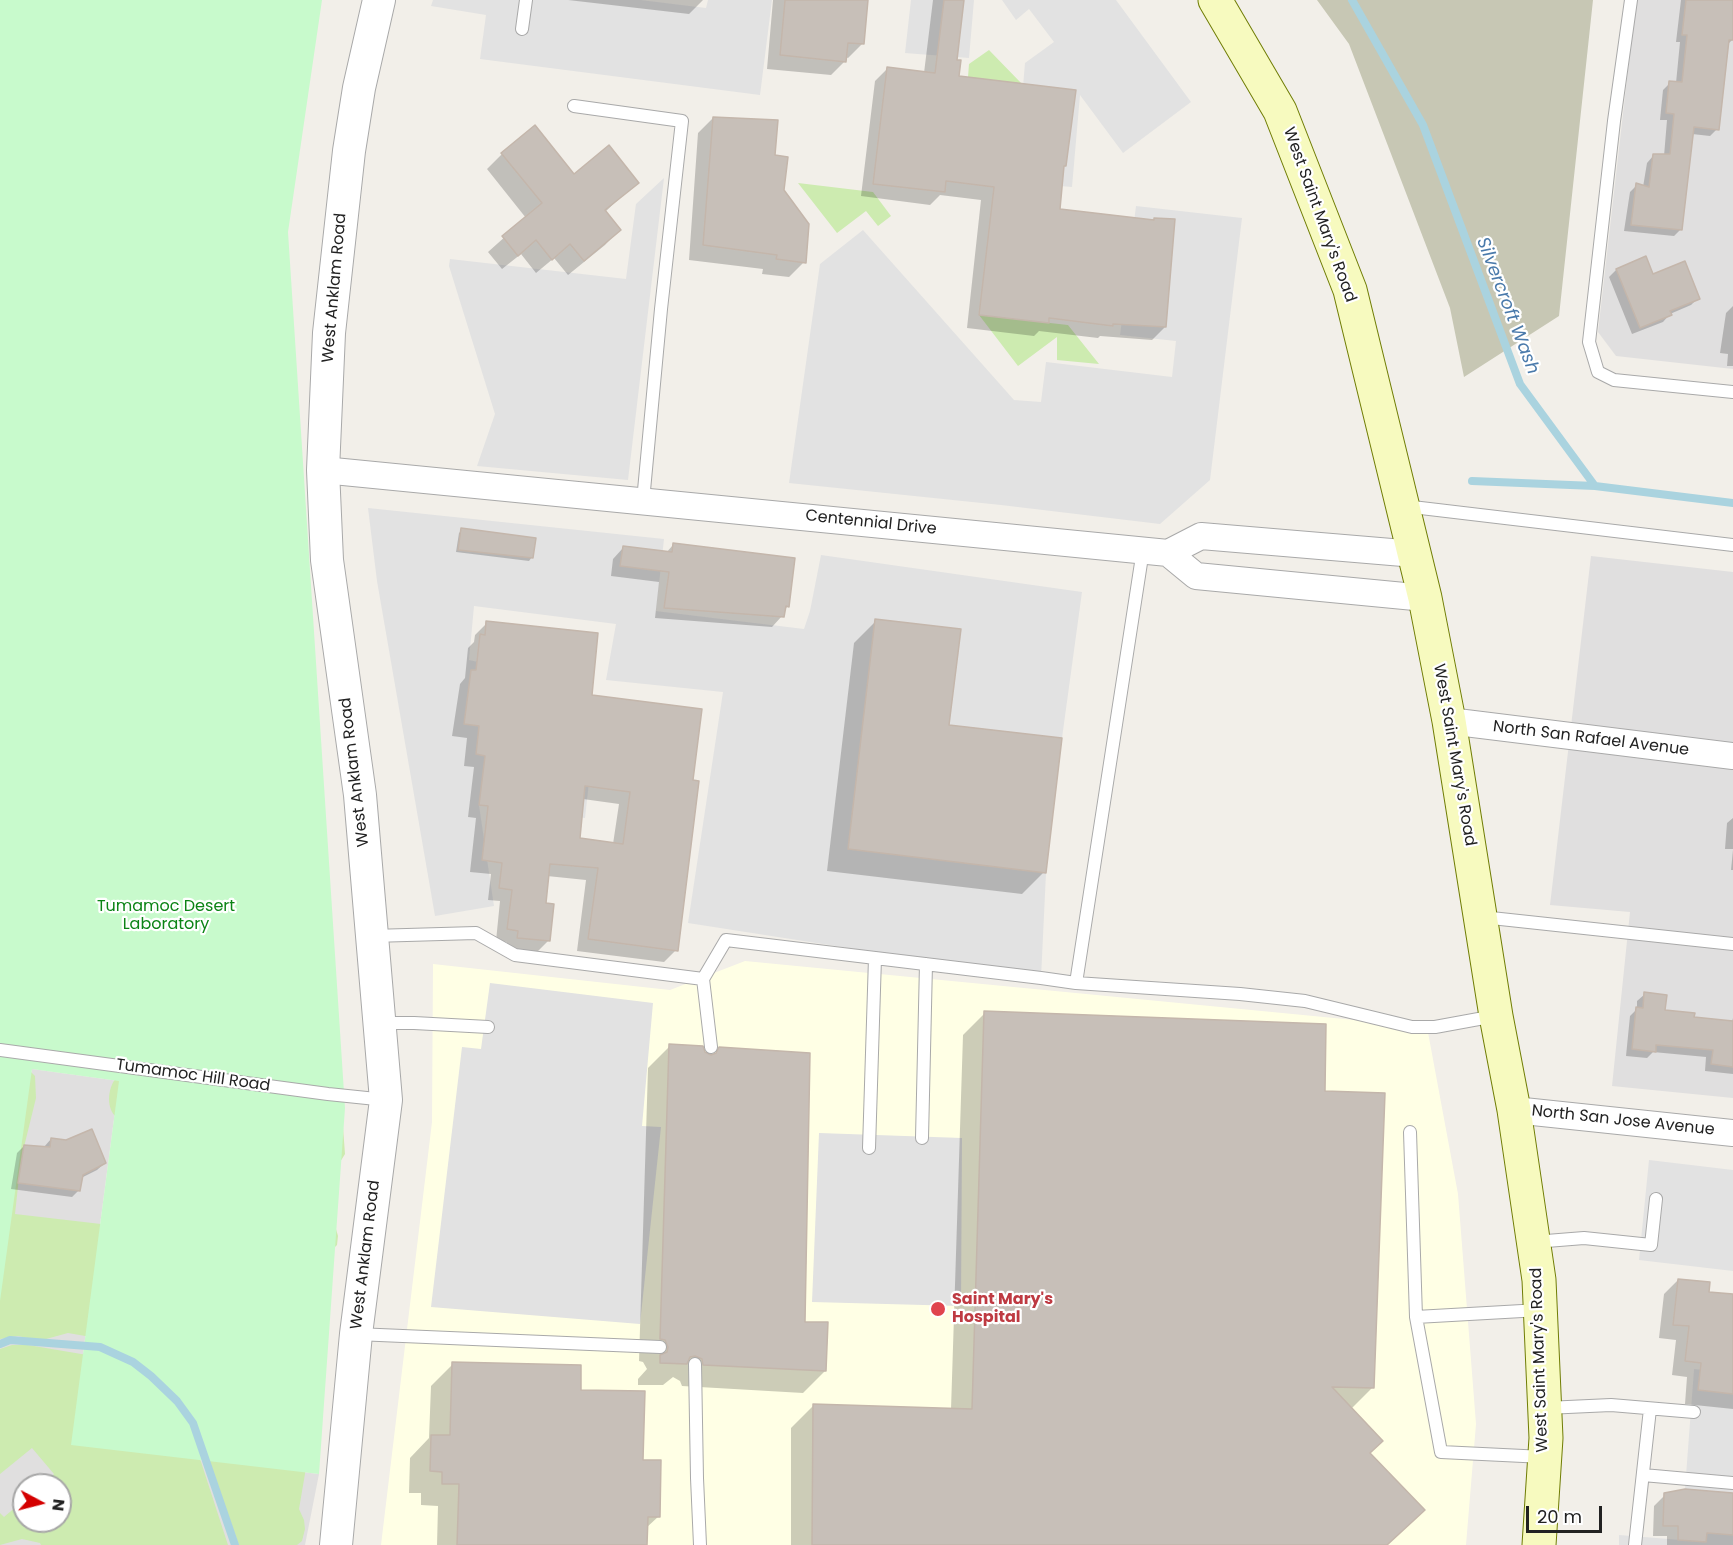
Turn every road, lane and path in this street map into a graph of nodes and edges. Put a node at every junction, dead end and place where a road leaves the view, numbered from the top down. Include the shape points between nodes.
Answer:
1 (379, 0) edge
2 (526, 0) edge
3 (1215, 0) edge
4 (1631, 0) edge
5 (522, 29) dead end
6 (574, 106) dead end
7 (1733, 392) edge
8 (323, 470) junction
9 (643, 501) junction
10 (1403, 506) junction
11 (1733, 545) edge
12 (1143, 550) junction
13 (1168, 553) junction
14 (1415, 555) junction
15 (1425, 598) junction
16 (1449, 721) junction
17 (1733, 756) edge
18 (1481, 917) junction
19 (372, 936) junction
20 (1733, 944) edge
21 (875, 958) junction
22 (926, 964) junction
23 (703, 979) junction
24 (1076, 983) junction
25 (1496, 1016) junction
26 (379, 1023) junction
27 (488, 1026) dead end
28 (711, 1047) dead end
29 (0, 1050) edge
30 (386, 1100) junction
31 (1514, 1110) junction
32 (1410, 1132) dead end
33 (1733, 1133) edge
34 (922, 1138) dead end
35 (868, 1148) dead end
36 (1656, 1199) dead end
37 (1533, 1242) junction
38 (1541, 1310) junction
39 (1416, 1317) junction
40 (356, 1334) junction
41 (660, 1347) dead end
42 (695, 1364) dead end
43 (1545, 1408) junction
44 (1650, 1409) junction
45 (1694, 1412) dead end
46 (1545, 1457) junction
47 (1643, 1475) junction
48 (1733, 1483) edge
49 (336, 1545) edge
50 (700, 1545) edge
51 (1539, 1545) edge
52 (1635, 1545) edge

1 - 8 street, West Anklam Road via 349,151 329,333
2 - 5 lane
3 - 10 main road, West Saint Mary's Road via 1280,111 1350,290
4 - 7 lane via 1589,342 1598,372 1614,380
6 - 9 lane via 682,121
8 - 9 street, Centennial Drive
8 - 19 street, West Anklam Road via 327,560 360,795
9 - 12 street, Centennial Drive
10 - 11 lane
10 - 14 main road, West Saint Mary's Road
12 - 13 street, Centennial Drive
12 - 24 lane
13 - 14 street via 1201,536
13 - 15 street via 1196,576
14 - 15 main road, West Saint Mary's Road
15 - 16 main road, West Saint Mary's Road
16 - 17 street, North San Rafael Avenue
16 - 18 main road, West Saint Mary's Road
18 - 20 lane
18 - 25 main road, West Saint Mary's Road
19 - 23 lane via 476,933 515,955
19 - 26 street, West Anklam Road
21 - 22 lane
21 - 23 lane via 726,940
21 - 35 lane
22 - 24 lane
22 - 34 lane
23 - 28 lane
24 - 25 lane via 1305,1001 1412,1027
25 - 31 main road, West Saint Mary's Road
26 - 27 lane
26 - 30 street, West Anklam Road
29 - 30 lane, Tumamoc Hill Road
30 - 40 street, West Anklam Road
31 - 33 street, North San Jose Avenue
31 - 37 main road, West Saint Mary's Road
32 - 39 lane
36 - 37 lane via 1651,1245 1584,1238
37 - 38 main road, West Saint Mary's Road
38 - 39 lane
38 - 43 main road, West Saint Mary's Road
39 - 46 lane via 1441,1452
40 - 41 lane
40 - 49 street, West Anklam Road
42 - 50 lane
43 - 44 lane via 1611,1405
43 - 46 main road, West Saint Mary's Road
44 - 45 lane
44 - 47 lane
46 - 51 main road, West Saint Mary's Road
47 - 48 lane
47 - 52 lane

